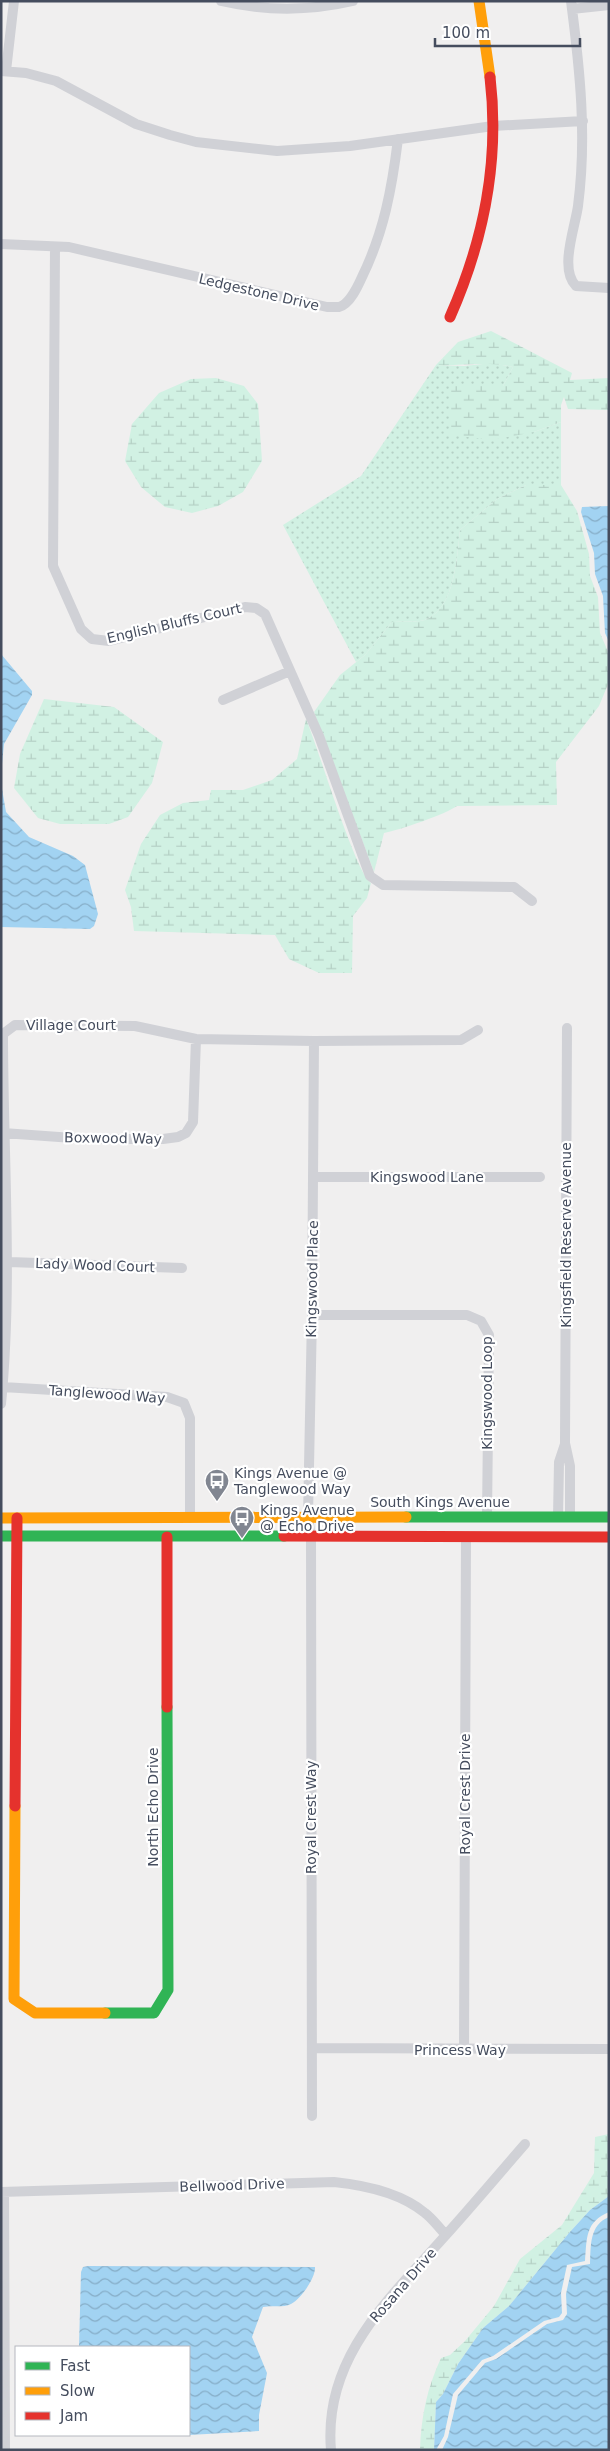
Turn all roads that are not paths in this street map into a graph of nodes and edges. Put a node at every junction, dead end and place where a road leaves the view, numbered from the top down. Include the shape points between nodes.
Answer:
1 (14, 1) edge
2 (221, 1) edge
3 (353, 1) edge
4 (479, 1) edge
5 (571, 5) edge
6 (609, 5) edge
7 (4, 70) edge
8 (583, 121) junction
9 (493, 126) junction
10 (398, 139) junction
11 (1, 244) edge
12 (55, 247) junction
13 (609, 288) edge
14 (450, 317) dead end
15 (290, 671) junction
16 (223, 700) dead end
17 (532, 900) dead end
18 (567, 1028) dead end
19 (478, 1030) dead end
20 (196, 1039) junction
21 (314, 1042) junction
22 (3, 1133) junction
23 (314, 1177) junction
24 (540, 1177) dead end
25 (9, 1262) junction
26 (182, 1268) dead end
27 (312, 1315) junction
28 (3, 1387) junction
29 (1, 1404) edge
30 (565, 1443) junction
31 (308, 1517) junction
32 (487, 1517) junction
33 (558, 1517) junction
34 (570, 1517) junction
35 (609, 1517) edge
36 (1, 1518) edge
37 (17, 1518) junction
38 (190, 1518) junction
39 (1, 1536) edge
40 (17, 1536) junction
41 (167, 1537) junction
42 (311, 1537) junction
43 (466, 1537) junction
44 (609, 1537) edge
45 (312, 2048) junction
46 (609, 2049) edge
47 (464, 2050) junction
48 (312, 2116) dead end
49 (524, 2144) dead end
50 (3, 2192) edge
51 (446, 2235) junction
52 (5, 2450) edge
53 (331, 2450) edge

1 - 7 street
2 - 3 street via 270,9
4 - 9 street
5 - 6 street
5 - 8 street
7 - 10 street via 56,81 136,124 196,142 277,151
8 - 9 street
8 - 13 street via 580,189 567,265 570,281 576,286
9 - 10 street
9 - 14 street via 491,177 484,224 470,273
10 - 12 street, Ledgestone Drive via 384,224 357,288 340,307 327,307 69,247
11 - 12 street, Ledgestone Drive
12 - 15 street, English Bluffs Court via 53,566 81,629 92,639 109,641 245,607 256,608 265,614
15 - 16 street
15 - 17 street, English Bluffs Court via 319,736 370,876 383,885 514,887
18 - 30 street, Kingsfield Reserve Avenue
19 - 21 street, Village Court via 461,1040
20 - 21 street, Village Court
20 - 22 street, Boxwood Way via 193,1122 186,1133 178,1137 87,1140
20 - 22 street, Village Court via 135,1026 15,1025 3,1034
21 - 23 street, Kingswood Place
22 - 25 street, Village Court
23 - 24 street, Kingswood Lane
23 - 27 street, Kingswood Place
25 - 26 street, Lady Wood Court
25 - 28 street, Village Court
27 - 31 street, Kingswood Place
27 - 32 street, Kingswood Loop via 467,1315 482,1321 489,1334
28 - 29 street, Village Court
28 - 38 street, Tanglewood Way via 167,1397 184,1403 190,1418
30 - 33 street, Kingsfield Reserve Avenue via 559,1462
30 - 34 street, Kingsfield Reserve Avenue via 570,1466
31 - 32 street, South Kings Avenue
31 - 38 street, South Kings Avenue
31 - 42 street, Royal Crest Way
32 - 33 street, South Kings Avenue
33 - 34 street, South Kings Avenue
34 - 35 street, South Kings Avenue
36 - 37 street, South Kings Avenue
37 - 38 street, South Kings Avenue
37 - 40 street
39 - 40 street
40 - 41 street
40 - 41 street, North Echo Drive via 14,1999 35,2013 154,2013 168,1990
41 - 42 street
42 - 43 street
42 - 45 street, Royal Crest Way
43 - 44 street
43 - 47 street, Royal Crest Drive
45 - 47 street, Princess Way
45 - 48 street, Royal Crest Way
46 - 47 street, Princess Way
49 - 51 street, Rosana Drive
50 - 51 street, Bellwood Drive via 334,2182 363,2185 387,2193 424,2212
50 - 52 street
51 - 53 street, Rosana Drive via 378,2310 349,2356 336,2386 329,2426

